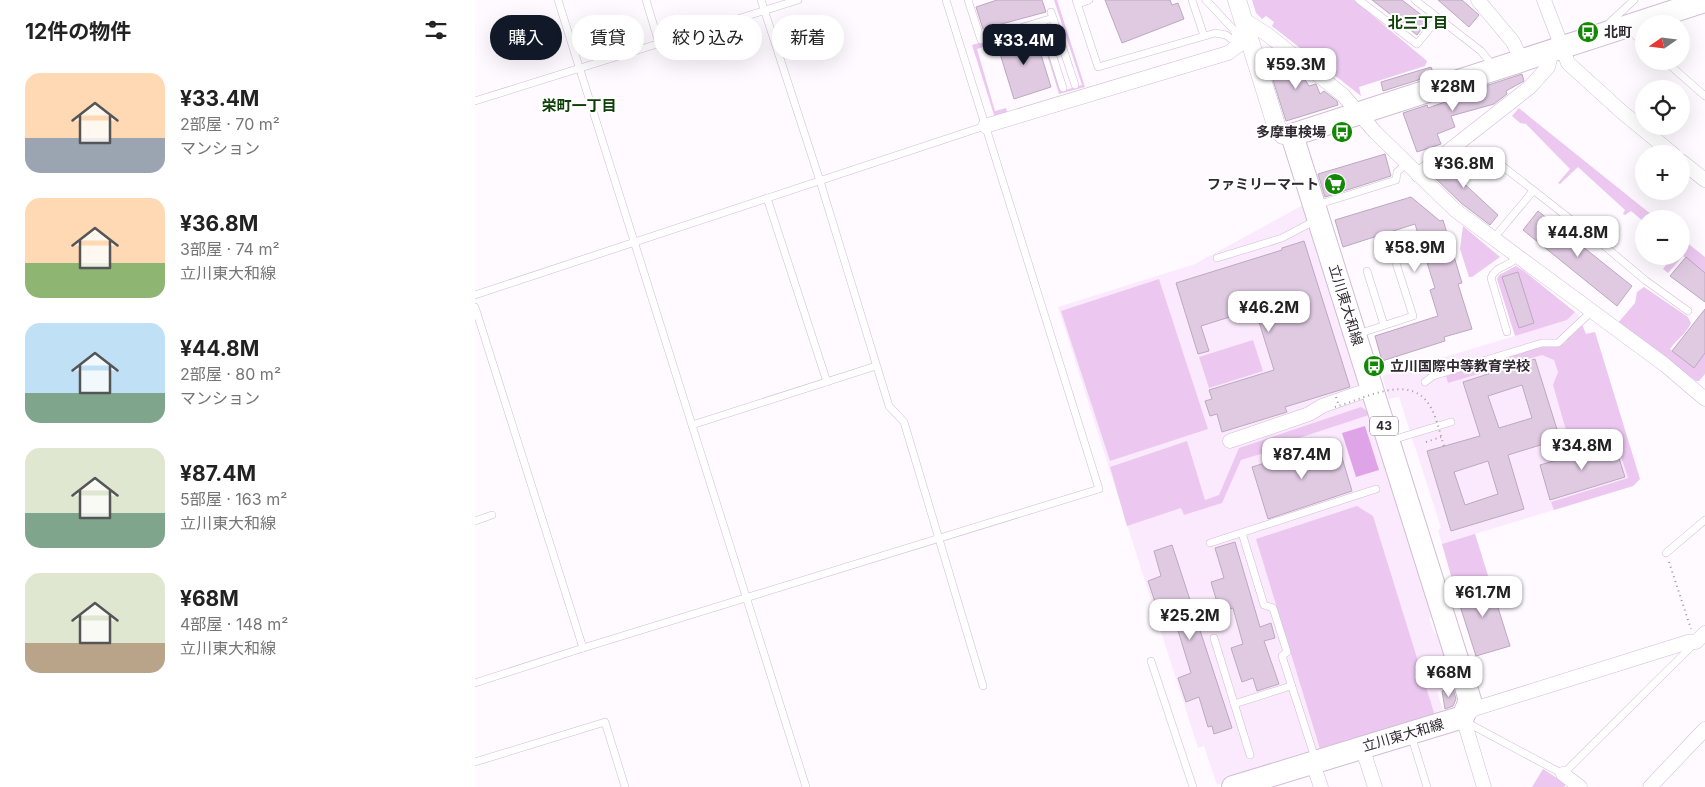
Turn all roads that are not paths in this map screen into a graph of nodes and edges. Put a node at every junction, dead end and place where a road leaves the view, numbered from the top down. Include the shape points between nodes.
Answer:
1 (558, 0) edge
2 (646, 0) edge
3 (761, 0) edge
4 (798, 0) edge
5 (947, 0) edge
6 (968, 0) edge
7 (1089, 0) edge
8 (1192, 0) edge
9 (1206, 0) edge
10 (1237, 0) edge
11 (1359, 0) edge
12 (1415, 0) edge
13 (1478, 0) edge
14 (1544, 0) edge
15 (1634, 0) edge
16 (1705, 1) edge
17 (1077, 2) edge
18 (764, 10) junction
19 (748, 15) edge
20 (1438, 18) junction
21 (1243, 19) junction
22 (1042, 22) junction
23 (654, 26) edge
24 (1626, 28) junction
25 (1205, 36) junction
26 (1600, 36) junction
27 (1635, 36) edge
28 (1244, 43) junction
29 (654, 45) edge
30 (1556, 50) junction
31 (1522, 61) junction
32 (579, 68) junction
33 (1494, 68) junction
34 (1675, 70) edge
35 (1075, 85) dead end
36 (1063, 88) dead end
37 (1705, 96) edge
38 (475, 101) edge
39 (1357, 113) junction
40 (985, 126) junction
41 (1292, 135) junction
42 (1662, 145) edge
43 (1496, 161) dead end
44 (1406, 164) junction
45 (1690, 168) edge
46 (1418, 175) junction
47 (1705, 180) edge
48 (821, 181) junction
49 (1533, 191) junction
50 (767, 198) junction
51 (1317, 212) junction
52 (1493, 239) junction
53 (633, 243) junction
54 (1517, 257) junction
55 (1217, 258) dead end
56 (1395, 260) dead end
57 (1367, 271) dead end
58 (475, 295) edge
59 (475, 307) edge
60 (1592, 311) junction
61 (1689, 311) dead end
62 (1384, 325) junction
63 (1507, 332) dead end
64 (1356, 335) junction
65 (876, 366) junction
66 (827, 382) junction
67 (1425, 382) dead end
68 (1373, 388) junction
69 (1702, 392) edge
70 (1451, 422) dead end
71 (692, 425) junction
72 (1389, 440) junction
73 (1230, 441) dead end
74 (1376, 489) dead end
75 (492, 515) dead end
76 (1705, 520) edge
77 (475, 521) edge
78 (1242, 533) junction
79 (938, 538) junction
80 (1210, 543) dead end
81 (1666, 553) road end
82 (747, 597) junction
83 (1214, 638) dead end
84 (1700, 638) edge
85 (583, 648) junction
86 (1151, 661) dead end
87 (475, 683) edge
88 (983, 686) dead end
89 (1291, 686) junction
90 (1234, 704) junction
91 (1464, 719) junction
92 (1705, 729) edge
93 (1411, 732) junction
94 (1362, 747) junction
95 (1250, 755) dead end
96 (1312, 761) junction
97 (475, 762) edge
98 (1563, 774) junction
99 (1238, 786) edge
100 (625, 787) edge
101 (806, 787) edge
102 (1193, 787) edge
103 (1321, 787) edge
104 (1375, 787) edge
105 (1427, 787) edge
106 (1484, 787) edge
107 (1580, 787) edge
108 (1650, 787) edge

1 - 32 lane
2 - 23 lane
3 - 18 lane
4 - 18 lane
5 - 40 lane
6 - 22 lane via 981,40
7 - 17 lane
8 - 25 lane
9 - 28 lane
10 - 21 street
11 - 20 lane via 1417,44
12 - 20 lane
13 - 31 street via 1513,42
14 - 30 street
15 - 26 lane via 1608,23
16 - 24 main road via 1668,10
17 - 25 lane via 1098,67
18 - 19 lane
18 - 48 lane
20 - 33 lane via 1481,51
21 - 28 street
21 - 39 street via 1269,35 1343,95
22 - 35 lane via 1052,15
22 - 36 lane
24 - 26 main road
24 - 27 lane
25 - 28 lane via 1222,34
26 - 30 main road
28 - 40 street via 1228,54
28 - 41 street via 1277,128 1283,135
29 - 32 lane
30 - 31 main road
30 - 42 street
30 - 46 street via 1548,68 1529,86
31 - 33 main road
32 - 38 lane
32 - 53 lane
33 - 39 main road
34 - 37 lane
39 - 41 main road
39 - 44 street
40 - 48 lane
40 - 79 lane via 1099,489
41 - 51 main road, 立川東大和線 / 43
43 - 49 lane
44 - 46 street
44 - 51 lane via 1397,172 1396,180
45 - 47 street
46 - 52 street via 1455,210
48 - 50 lane
48 - 65 lane
49 - 52 lane
49 - 61 lane
50 - 53 lane
50 - 66 lane
51 - 55 lane via 1281,238
51 - 64 main road, 立川東大和線 / 43
52 - 54 street
53 - 58 lane
53 - 71 lane
54 - 60 street
54 - 63 lane via 1496,269 1491,278
56 - 62 lane via 1413,316
57 - 62 lane
59 - 85 lane
60 - 67 lane via 1558,343 1542,343 1433,376
60 - 69 street
62 - 64 lane
64 - 68 main road, 立川東大和線 / 43
65 - 66 lane
65 - 79 lane via 889,406 904,422
66 - 71 lane
68 - 72 main road, 立川東大和線 / 43
68 - 73 street
70 - 72 lane
71 - 82 lane
72 - 91 main road, 立川東大和線 / 43 via 1470,700
74 - 78 lane
75 - 77 lane
76 - 81 lane
78 - 80 lane
78 - 89 lane via 1264,605 1273,608 1287,652 1281,656
79 - 82 lane
79 - 88 lane
82 - 85 lane
82 - 101 lane
83 - 90 lane
84 - 91 street via 1474,709
84 - 98 lane
85 - 87 lane
86 - 102 lane
89 - 90 lane
89 - 96 lane via 1314,755
90 - 95 lane
91 - 93 main road, 立川東大和線
91 - 98 lane
91 - 106 street
92 - 108 street
93 - 94 main road, 立川東大和線
93 - 105 lane
94 - 96 main road, 立川東大和線
94 - 104 street
96 - 99 main road, 立川東大和線
96 - 103 street
97 - 100 lane via 605,722
98 - 107 street

